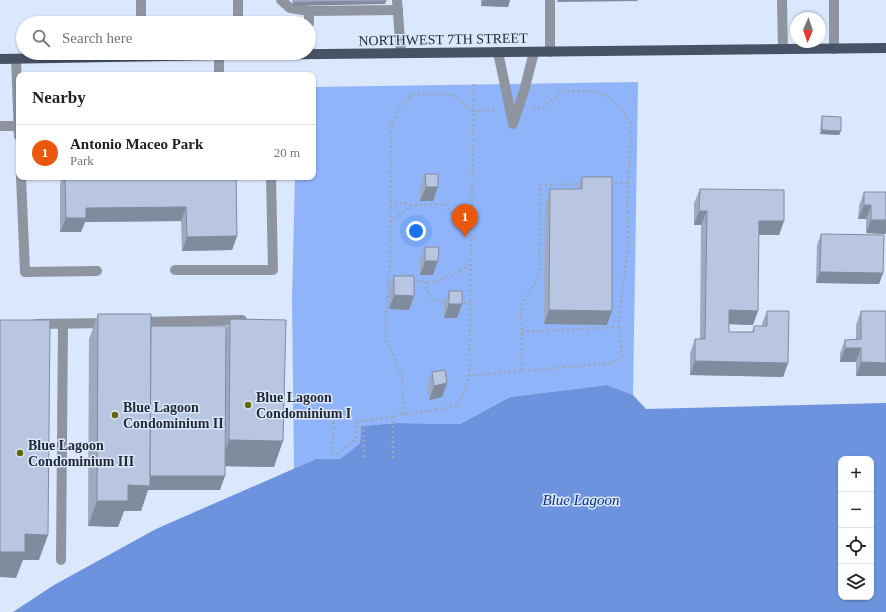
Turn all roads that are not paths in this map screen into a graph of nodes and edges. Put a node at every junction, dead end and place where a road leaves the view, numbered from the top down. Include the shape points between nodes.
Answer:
1 (141, 0) edge
2 (238, 0) edge
3 (281, 0) edge
4 (550, 0) edge
5 (782, 0) edge
6 (834, 0) edge
7 (397, 5) edge
8 (309, 11) junction
9 (141, 16) edge
10 (238, 16) edge
11 (309, 16) edge
12 (886, 48) edge
13 (783, 49) junction
14 (834, 49) junction
15 (498, 52) junction
16 (534, 52) junction
17 (550, 52) junction
18 (401, 53) junction
19 (316, 54) edge
20 (16, 59) edge
21 (0, 60) edge
22 (16, 60) edge
23 (219, 60) edge
24 (17, 72) edge
25 (219, 72) edge
26 (0, 126) edge
27 (16, 126) edge
28 (21, 180) edge
29 (271, 180) edge
30 (175, 270) dead end
31 (97, 271) dead end
32 (250, 320) edge
33 (203, 321) junction
34 (63, 324) junction
35 (24, 325) edge
36 (203, 334) edge
37 (62, 560) dead end

1 - 9 street
2 - 10 street
3 - 8 street via 290,8
4 - 17 street
5 - 13 street
6 - 14 street
7 - 8 street
7 - 18 street
8 - 11 street
12 - 14 main road, NORTHWEST 7TH STREET
13 - 14 main road, NORTHWEST 7TH STREET
13 - 17 main road, NORTHWEST 7TH STREET
15 - 16 main road, NORTHWEST 7TH STREET
15 - 16 street via 514,109
15 - 18 main road, NORTHWEST 7TH STREET
16 - 17 main road, NORTHWEST 7TH STREET
18 - 19 main road, NORTHWEST 7TH STREET
20 - 21 main road, NORTHWEST 7TH STREET
22 - 24 street
23 - 25 street
26 - 27 street
28 - 31 street via 25,272
29 - 30 street via 274,270
32 - 33 street
33 - 34 street
33 - 36 street
34 - 35 street
34 - 37 street

